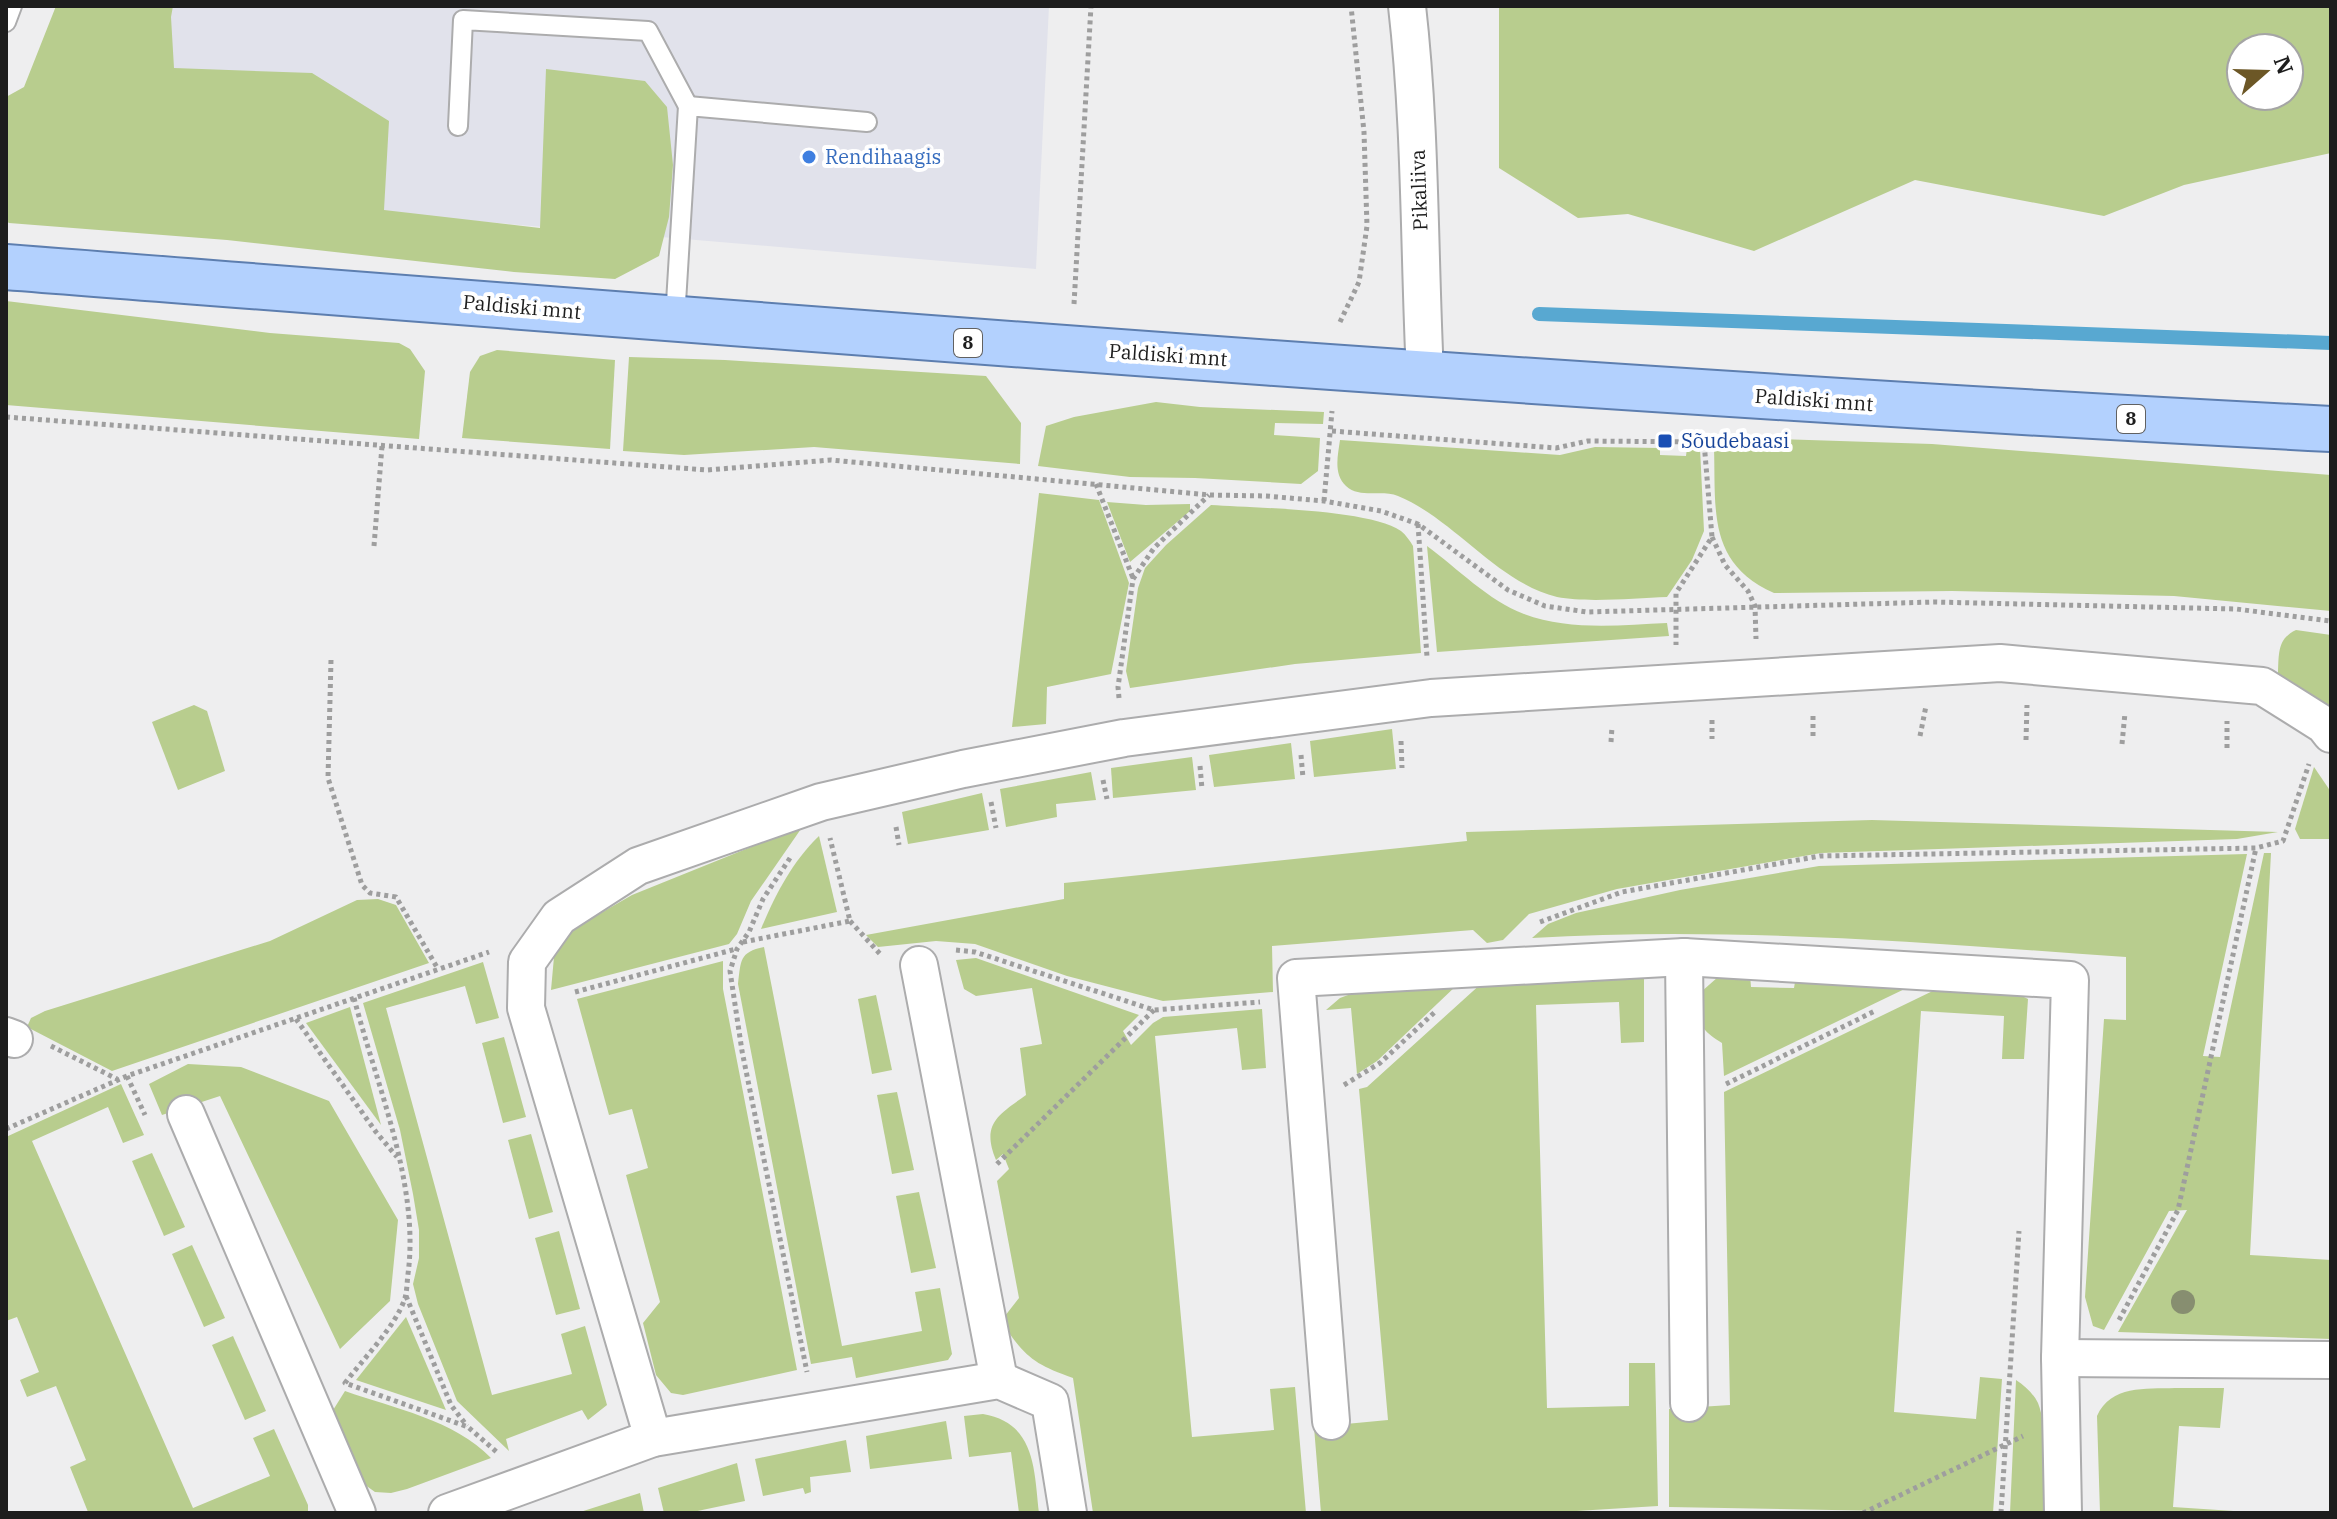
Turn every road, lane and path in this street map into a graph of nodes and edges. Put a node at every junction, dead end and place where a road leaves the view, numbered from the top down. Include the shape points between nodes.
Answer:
1 (12, 6) edge
2 (1091, 6) edge
3 (1351, 6) edge
4 (1407, 6) edge
5 (6, 22) edge
6 (688, 106) junction
7 (867, 122) dead end
8 (458, 126) dead end
9 (6, 267) edge
10 (1074, 305) dead end
11 (675, 319) junction
12 (1340, 322) dead end
13 (1425, 374) junction
14 (1332, 410) dead end
15 (6, 417) edge
16 (2331, 429) edge
17 (1332, 431) junction
18 (382, 446) junction
19 (1096, 484) junction
20 (1210, 495) junction
21 (1324, 501) junction
22 (1418, 524) junction
23 (1712, 537) junction
24 (374, 546) dead end
25 (1133, 579) junction
26 (1755, 606) junction
27 (1675, 609) junction
28 (2331, 621) edge
29 (331, 660) dead end
30 (1758, 677) junction
31 (1678, 682) junction
32 (1431, 698) junction
33 (2126, 702) dead end
34 (2012, 703) dead end
35 (2027, 703) junction
36 (2041, 703) dead end
37 (1912, 704) dead end
38 (1926, 704) junction
39 (1940, 704) dead end
40 (1813, 705) dead end
41 (1813, 736) dead end
42 (1920, 736) dead end
43 (1124, 738) junction
44 (2026, 740) dead end
45 (2122, 744) dead end
46 (2322, 744) edge
47 (827, 826) dead end
48 (2256, 848) junction
49 (792, 855) dead end
50 (1532, 924) dead end
51 (743, 942) junction
52 (737, 949) junction
53 (933, 957) joint
54 (1684, 957) junction
55 (492, 959) dead end
56 (1483, 968) junction
57 (438, 969) junction
58 (575, 992) dead end
59 (354, 998) junction
60 (1296, 999) junction
61 (1886, 1005) dead end
62 (1154, 1010) junction
63 (296, 1019) junction
64 (10, 1037) edge
65 (118, 1079) junction
66 (1306, 1108) junction
67 (186, 1114) dead end
68 (1686, 1116) junction
69 (6, 1129) edge
70 (398, 1158) junction
71 (963, 1196) junction
72 (2020, 1226) dead end
73 (406, 1296) junction
74 (2060, 1358) junction
75 (2098, 1359) junction
76 (2331, 1360) edge
77 (999, 1380) junction
78 (1689, 1403) dead end
79 (812, 1411) junction
80 (2061, 1419) junction
81 (1331, 1421) dead end
82 (468, 1427) junction
83 (653, 1438) junction
84 (2005, 1444) junction
85 (518, 1487) junction
86 (357, 1513) edge
87 (447, 1513) edge
88 (1068, 1513) edge
89 (1863, 1513) edge
90 (2001, 1513) edge
91 (2063, 1513) edge

1 - 5 lane
2 - 10 path
3 - 12 path via 1367,226 1359,282
4 - 13 street, Pikaliiva
6 - 7 lane
6 - 8 lane via 648,31 463,20
6 - 11 lane
9 - 11 main road, Paldiski mnt / 8
11 - 13 main road, Paldiski mnt / 8
13 - 16 main road, Paldiski mnt / 8 via 1930,409
14 - 17 path
15 - 18 path
17 - 21 path
17 - 23 path via 1556,448 1588,441 1704,442
18 - 19 path via 707,470 831,460
18 - 24 path
19 - 20 path
19 - 25 path
20 - 21 path
20 - 25 path via 1154,548
21 - 22 path
22 - 27 path via 1508,590 1545,606 1587,612
22 - 32 path
23 - 26 path
23 - 27 path via 1676,593
25 - 43 path via 1118,687
26 - 27 path
26 - 28 path via 1934,602 2236,609
26 - 30 path
27 - 31 path
29 - 57 path via 328,778 362,885 370,893 396,897
30 - 31 street
30 - 46 street via 2000,663 2262,686 2324,725
31 - 32 street
32 - 43 street
33 - 45 path
34 - 35 path
35 - 36 path
35 - 44 path
37 - 38 path
38 - 39 path
38 - 42 path
40 - 41 path
43 - 83 street via 821,802 638,866 559,917 527,962 526,1008
46 - 48 path via 2283,841
47 - 51 path via 850,921
48 - 50 path via 1820,856 1622,892
48 - 75 path via 2178,1210
49 - 51 path
51 - 52 path
52 - 58 path
52 - 79 path via 731,988
53 - 62 path via 975,952
53 - 71 street
54 - 56 street
54 - 68 street
54 - 74 street via 2070,980
55 - 57 path via 489,951
56 - 60 street via 1296,978
56 - 66 path via 1380,1063
57 - 59 path
59 - 63 path
59 - 70 path
60 - 62 path
60 - 66 street
61 - 68 path via 1724,1085
62 - 71 path
63 - 65 path
63 - 70 path
64 - 65 path via 52,1047
65 - 69 path
66 - 81 street
67 - 86 street
68 - 78 street
70 - 73 path via 410,1230
71 - 77 street
72 - 84 path
73 - 82 path via 451,1405
73 - 82 path via 345,1383
74 - 75 street
74 - 80 street
75 - 76 street
77 - 79 street
77 - 88 street via 1050,1402
79 - 83 street
80 - 84 path
80 - 91 street
82 - 85 path via 500,1454
83 - 85 street
84 - 89 path
84 - 90 path
85 - 87 street

